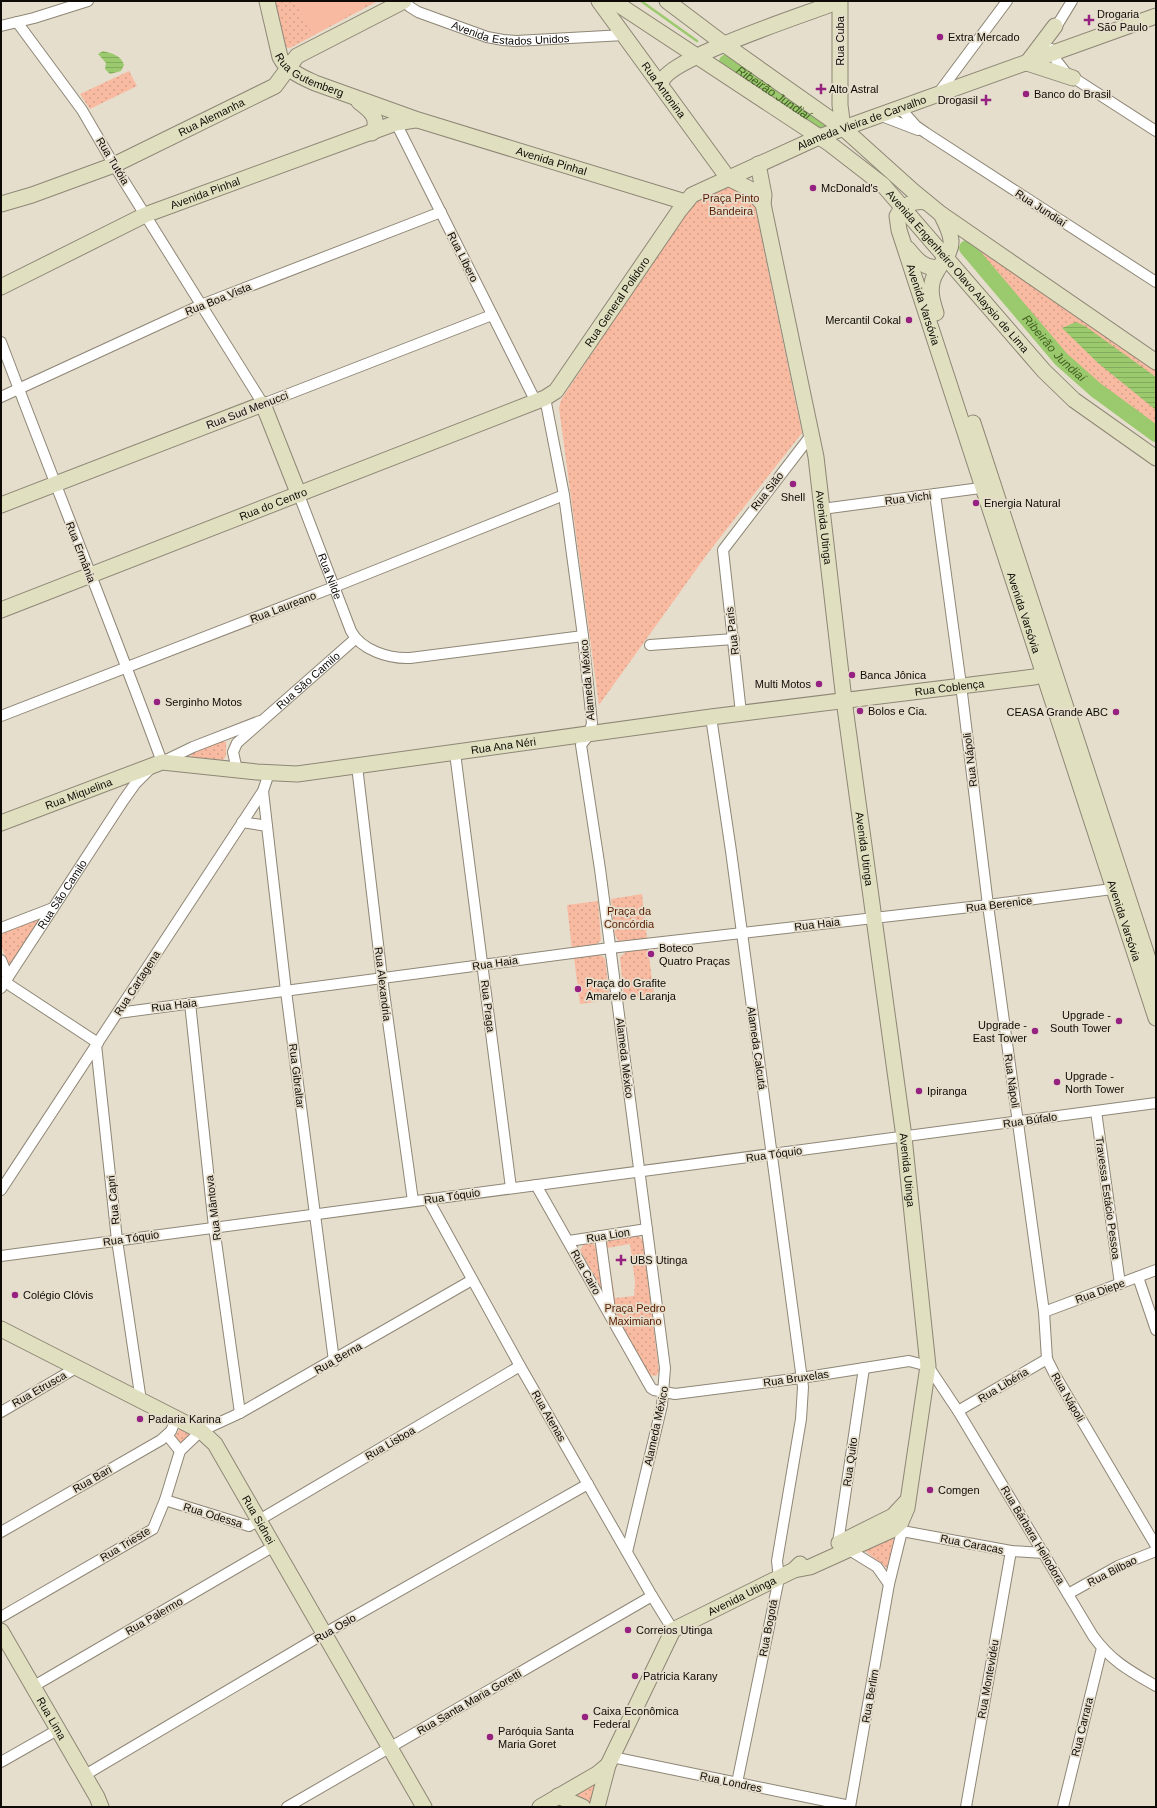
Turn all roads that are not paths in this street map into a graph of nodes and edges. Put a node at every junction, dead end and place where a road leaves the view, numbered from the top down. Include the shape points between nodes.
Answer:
1 (88, 1) edge
2 (267, 1) edge
3 (404, 1) edge
4 (599, 1) edge
5 (613, 1) edge
6 (667, 1) edge
7 (840, 1) edge
8 (1007, 1) edge
9 (1072, 1) edge
10 (1156, 16) edge
11 (17, 22) junction
12 (1, 26) edge
13 (1055, 26) junction
14 (624, 35) junction
15 (724, 44) junction
16 (1052, 54) junction
17 (696, 57) junction
18 (1027, 63) junction
19 (287, 67) junction
20 (1073, 78) junction
21 (661, 84) junction
22 (937, 95) junction
23 (354, 98) junction
24 (900, 108) junction
25 (879, 115) junction
26 (395, 117) junction
27 (843, 128) junction
28 (1156, 131) edge
29 (372, 133) junction
30 (926, 133) junction
31 (819, 137) junction
32 (758, 164) junction
33 (114, 165) junction
34 (728, 178) junction
35 (685, 202) junction
36 (926, 202) junction
37 (1, 204) edge
38 (763, 204) junction
39 (903, 208) junction
40 (441, 212) junction
41 (941, 214) junction
42 (145, 215) junction
43 (904, 244) junction
44 (943, 262) junction
45 (1156, 282) edge
46 (1, 287) edge
47 (201, 305) junction
48 (492, 315) junction
49 (1, 342) edge
50 (1156, 362) edge
51 (19, 390) junction
52 (1, 397) edge
53 (541, 400) junction
54 (263, 404) junction
55 (812, 434) junction
56 (1156, 458) edge
57 (55, 484) junction
58 (989, 487) junction
59 (935, 494) junction
60 (298, 495) junction
61 (564, 495) junction
62 (1, 505) edge
63 (822, 509) junction
64 (723, 550) joint
65 (90, 576) junction
66 (334, 587) junction
67 (1, 610) edge
68 (583, 636) junction
69 (355, 639) junction
70 (734, 639) junction
71 (650, 645) dead end
72 (127, 667) junction
73 (1049, 674) junction
74 (961, 685) junction
75 (844, 700) junction
76 (741, 713) junction
77 (1, 716) edge
78 (711, 717) junction
79 (260, 721) junction
80 (589, 735) junction
81 (455, 753) junction
82 (159, 763) junction
83 (357, 766) junction
84 (237, 770) junction
85 (135, 772) junction
86 (269, 773) junction
87 (263, 791) junction
88 (122, 801) junction
89 (242, 822) junction
90 (1, 823) edge
91 (267, 826) junction
92 (1119, 888) junction
93 (988, 905) junction
94 (53, 908) junction
95 (873, 918) junction
96 (1, 928) edge
97 (742, 933) junction
98 (610, 948) junction
99 (1, 960) edge
100 (482, 965) junction
101 (382, 978) junction
102 (4, 982) edge
103 (1156, 983) edge
104 (286, 991) junction
105 (190, 1003) junction
106 (118, 1013) junction
107 (1156, 1018) edge
108 (97, 1044) junction
109 (1156, 1104) edge
110 (1096, 1112) junction
111 (1018, 1122) junction
112 (904, 1137) junction
113 (772, 1155) junction
114 (640, 1172) junction
115 (536, 1185) junction
116 (511, 1188) junction
117 (1, 1190) edge
118 (428, 1199) junction
119 (413, 1201) junction
120 (314, 1214) junction
121 (214, 1227) junction
122 (647, 1229) junction
123 (600, 1236) junction
124 (117, 1240) junction
125 (569, 1241) junction
126 (1, 1256) edge
127 (1156, 1270) edge
128 (1138, 1277) junction
129 (472, 1280) junction
130 (1120, 1284) junction
131 (1044, 1312) junction
132 (610, 1316) junction
133 (1, 1329) edge
134 (1156, 1330) edge
135 (1047, 1359) junction
136 (334, 1361) junction
137 (520, 1366) junction
138 (928, 1366) junction
139 (76, 1368) junction
140 (864, 1368) junction
141 (801, 1378) junction
142 (664, 1393) junction
143 (141, 1401) junction
144 (958, 1411) junction
145 (1, 1412) edge
146 (240, 1413) junction
147 (176, 1419) junction
148 (201, 1431) junction
149 (167, 1435) junction
150 (180, 1450) junction
151 (588, 1484) junction
152 (908, 1498) junction
153 (165, 1500) junction
154 (260, 1520) junction
155 (902, 1526) junction
156 (1, 1532) edge
157 (274, 1546) junction
158 (843, 1546) junction
159 (1156, 1546) edge
160 (1011, 1551) junction
161 (1156, 1551) edge
162 (627, 1552) junction
163 (1044, 1553) junction
164 (779, 1578) junction
165 (890, 1584) junction
166 (1068, 1594) junction
167 (652, 1596) junction
168 (1, 1617) edge
169 (673, 1630) junction
170 (1, 1631) edge
171 (325, 1633) junction
172 (5, 1647) edge
173 (1102, 1648) junction
174 (34, 1686) junction
175 (1156, 1686) edge
176 (59, 1729) junction
177 (390, 1747) junction
178 (610, 1761) junction
179 (1, 1762) edge
180 (85, 1775) junction
181 (737, 1783) junction
182 (558, 1796) junction
183 (101, 1807) edge
184 (287, 1807) edge
185 (424, 1807) edge
186 (540, 1807) edge
187 (583, 1807) edge
188 (597, 1807) edge
189 (850, 1807) edge
190 (966, 1807) edge
191 (1063, 1807) edge

1 - 11 street
2 - 19 main road, Rua Gutemberg via 280,57
3 - 14 street, Avenida Estados Unidos via 418,12 498,39 516,41
3 - 19 main road, Rua Alemanha via 300,54
4 - 14 main road, Rua Antonina
5 - 17 main road, Avenida Engenheiro Olavo Alaysio de Lima
6 - 15 main road, Avenida Engenheiro Olavo Alaysio de Lima
7 - 15 main road
7 - 27 main road, Rua Cuba via 840,105
8 - 22 street
9 - 13 street
10 - 16 main road, Alameda Vieira de Carvalho
11 - 12 street
11 - 33 street, Rua Tutóia via 76,99
13 - 16 street via 1050,44
13 - 18 main road
14 - 21 main road, Rua Antonina
15 - 17 main road
15 - 27 main road, Avenida Engenheiro Olavo Alaysio de Lima
16 - 18 main road, Alameda Vieira de Carvalho
16 - 20 street via 1060,67
17 - 21 main road via 665,75
17 - 31 main road, Avenida Engenheiro Olavo Alaysio de Lima
18 - 20 main road
18 - 22 main road, Alameda Vieira de Carvalho
19 - 23 main road, Rua Gutemberg via 315,83
19 - 33 main road, Rua Alemanha via 274,86
20 - 28 street
21 - 34 main road, Rua Antonina
22 - 24 main road, Alameda Vieira de Carvalho
23 - 26 main road, Rua Gutemberg
23 - 29 main road via 372,112 376,124
24 - 25 main road, Alameda Vieira de Carvalho
24 - 30 street, Rua Jundiaí
25 - 27 main road, Alameda Vieira de Carvalho
25 - 30 street, Rua Jundiaí
26 - 29 main road, Avenida Pinhal
26 - 35 main road, Avenida Pinhal via 418,120
26 - 40 street, Rua Líbero
27 - 31 main road, Alameda Vieira de Carvalho
27 - 36 main road, Avenida Engenheiro Olavo Alaysio de Lima
29 - 42 main road, Avenida Pinhal
30 - 45 street, Rua Jundiaí
31 - 32 main road, Alameda Vieira de Carvalho
31 - 39 main road, Avenida Engenheiro Olavo Alaysio de Lima via 883,185
32 - 34 main road, Alameda Vieira de Carvalho
32 - 38 main road, Avenida Utinga via 764,195
33 - 37 main road, Rua Alemanha
33 - 42 street, Rua Tutóia
34 - 35 main road via 692,195
34 - 38 main road, Avenida Utinga via 750,189
35 - 53 main road, Rua General Polidoro via 560,386
36 - 39 main road via 918,202
36 - 41 main road, Avenida Engenheiro Olavo Alaysio de Lima
38 - 55 main road, Avenida Utinga
39 - 43 main road, Avenida Varsóvia via 897,216 897,223
39 - 44 main road, Avenida Engenheiro Olavo Alaysio de Lima
40 - 47 street, Rua Boa Vista
40 - 48 street, Rua Líbero
41 - 44 main road, Avenida Varsóvia via 951,240
41 - 50 main road, Avenida Engenheiro Olavo Alaysio de Lima
42 - 46 main road, Avenida Pinhal
42 - 47 street, Rua Tutóia
43 - 44 main road via 928,267
43 - 58 main road, Avenida Varsóvia
44 - 56 main road, Avenida Engenheiro Olavo Alaysio de Lima via 1074,400
44 - 58 main road, Avenida Varsóvia via 932,281 931,297
47 - 51 street, Rua Boa Vista
47 - 54 street, Rua Nilde
48 - 53 street, Rua Líbero
48 - 54 street, Rua Sud Menucci
49 - 51 street, Rua Ermânia
51 - 52 street, Rua Boa Vista
51 - 57 street, Rua Ermânia
53 - 60 main road, Rua do Centro
53 - 61 street, Alameda México
54 - 57 main road, Rua Sud Menucci
54 - 60 main road, Rua Nilde
55 - 63 main road, Avenida Utinga
55 - 64 street, Rua Sião
57 - 62 main road, Rua Sud Menucci
57 - 65 street, Rua Ermânia
58 - 59 street, Rua Vichi
58 - 73 main road, Avenida Varsóvia
59 - 63 street, Rua Vichi
59 - 74 street, Rua Nápoli
60 - 65 main road, Rua do Centro
60 - 66 street, Rua Nilde
61 - 66 street, Rua Laureano
61 - 68 street, Alameda México
63 - 75 main road, Avenida Utinga
64 - 70 street, Rua Paris
65 - 67 main road, Rua do Centro
65 - 72 street, Rua Ermânia
66 - 69 street, Rua Nilde
66 - 72 street, Rua Laureano
68 - 69 street via 410,658 396,658 363,646
68 - 80 street, Alameda México via 592,723
69 - 79 street, Rua São Camilo
70 - 71 street
70 - 76 street, Rua Paris
72 - 77 street, Rua Laureano
72 - 82 street, Rua Ermânia
73 - 74 main road, Rua Coblença
73 - 92 main road, Avenida Varsóvia
74 - 75 main road, Rua Coblença
74 - 93 street, Rua Nápoli
75 - 76 main road, Rua Ana Néri
75 - 95 main road, Avenida Utinga
76 - 78 main road, Rua Ana Néri
78 - 80 main road, Rua Ana Néri
78 - 97 street, Alameda Calcutá
79 - 82 street, Rua São Camilo
79 - 84 street, Rua São Camilo via 234,747 233,757
80 - 81 main road, Rua Ana Néri
80 - 98 street, Alameda México via 581,745
81 - 83 main road, Rua Ana Néri
81 - 100 street, Rua Praga
82 - 84 main road, Rua Ana Néri
82 - 85 main road, Rua Miquelina
82 - 88 street, Rua São Camilo via 142,777
83 - 86 main road, Rua Ana Néri via 297,774
83 - 101 street, Rua Alexandria
84 - 86 main road, Rua Ana Néri
85 - 88 street, Rua São Camilo
85 - 90 main road, Rua Miquelina
86 - 87 street, Rua Cartagena
87 - 89 street, Rua Cartagena
87 - 91 street, Rua Gibraltar
88 - 94 street, Rua São Camilo
89 - 91 street
89 - 106 street, Rua Cartagena
91 - 104 street, Rua Gibraltar
92 - 93 street, Rua Berenice
92 - 103 main road, Avenida Varsóvia
92 - 107 main road, Avenida Varsóvia
93 - 95 street, Rua Berenice
93 - 111 street, Rua Nápoli
94 - 96 street
94 - 102 street, Rua São Camilo
95 - 97 street, Rua Haia
95 - 112 main road, Avenida Utinga
97 - 98 street, Rua Haia
97 - 113 street, Alameda Calcutá
98 - 100 street, Rua Haia
98 - 114 street, Alameda México
99 - 102 street
100 - 101 street, Rua Haia
100 - 116 street, Rua Praga
101 - 104 street, Rua Haia
101 - 119 street, Rua Alexandria
102 - 108 street
104 - 105 street, Rua Haia
104 - 120 street, Rua Gibraltar
105 - 106 street, Rua Haia
105 - 121 street, Rua Mântova
106 - 108 street, Rua Cartagena
108 - 117 street, Rua Cartagena
108 - 124 street, Rua Capri
109 - 110 street, Rua Búfalo
110 - 111 street, Rua Búfalo
110 - 130 street, Travessa Estácio Pessoa
111 - 112 street, Rua Búfalo
111 - 131 street, Rua Nápoli
112 - 113 street, Rua Tóquio
112 - 138 main road, Avenida Utinga
113 - 114 street, Rua Tóquio
113 - 141 street, Alameda Calcutá
114 - 115 street, Rua Tóquio
114 - 122 street, Alameda México
115 - 116 street, Rua Tóquio
115 - 125 street, Rua Cairo
116 - 118 street, Rua Tóquio
118 - 119 street, Rua Tóquio
118 - 129 street, Rua Atenas
119 - 120 street, Rua Tóquio
120 - 121 street, Rua Tóquio
120 - 136 street, Rua Gibraltar
121 - 124 street, Rua Tóquio
121 - 146 street, Rua Mântova
122 - 123 street, Rua Lion
122 - 142 street, Alameda México via 665,1368
123 - 125 street, Rua Lion
123 - 132 street
124 - 126 street, Rua Tóquio
124 - 143 street, Rua Capri
125 - 132 street, Rua Cairo
127 - 128 street, Rua Diepe
128 - 130 street, Rua Diepe
128 - 134 street
129 - 136 street, Rua Berna
129 - 137 street, Rua Atenas
130 - 131 street, Rua Diepe
131 - 135 street, Rua Nápoli
132 - 142 street, Rua Cairo via 651,1388
133 - 139 main road, Rua Sidnei
135 - 144 street, Rua Libéria
135 - 159 street, Rua Nápoli
136 - 146 street, Rua Berna
137 - 151 street, Rua Atenas
137 - 154 street, Rua Lisboa
138 - 140 street, Rua Bruxelas via 910,1361
138 - 144 street, Rua Bárbara Heliodora
138 - 152 main road, Avenida Utinga
139 - 143 main road, Rua Sidnei
139 - 145 street, Rua Etrusca
140 - 141 street, Rua Bruxelas
140 - 158 street, Rua Quito
141 - 142 street, Rua Bruxelas via 675,1394
141 - 164 street, Rua Bogotá via 803,1404 777,1561
142 - 162 street, Alameda México
143 - 147 main road, Rua Sidnei
144 - 163 street, Rua Bárbara Heliodora
146 - 148 street, Rua Berna
147 - 148 main road, Rua Sidnei
147 - 149 street
148 - 150 street
148 - 154 main road, Rua Sidnei via 219,1450
149 - 150 street
149 - 156 street, Rua Bari
150 - 153 street, Rua Trieste
151 - 162 street, Rua Atenas
151 - 171 street, Rua Oslo
152 - 155 main road, Avenida Utinga
152 - 158 main road, Avenida Utinga via 893,1516
153 - 154 street, Rua Odessa via 249,1526
153 - 168 street, Rua Trieste via 153,1529
154 - 157 main road, Rua Sidnei
155 - 158 main road, Avenida Utinga
155 - 160 street, Rua Caracas
155 - 165 street, Rua Berlim
157 - 171 main road, Rua Sidnei
157 - 174 street, Rua Palermo
158 - 164 main road, Avenida Utinga via 806,1559 794,1570
158 - 165 street via 877,1567
160 - 163 street, Rua Caracas
160 - 190 street, Rua Montevidéu
161 - 166 street, Rua Bilbao via 1118,1566
162 - 167 street, Rua Atenas
163 - 166 street, Rua Bárbara Heliodora
164 - 169 main road, Avenida Utinga
164 - 181 street, Rua Bogotá
165 - 189 street, Rua Berlim
166 - 173 street, Rua Bárbara Heliodora
167 - 169 street, Rua Atenas
167 - 177 street, Rua Santa Maria Goretti
169 - 178 main road
170 - 172 main road, Rua Lima
171 - 177 main road, Rua Sidnei
171 - 180 street, Rua Oslo
172 - 174 main road, Rua Lima
173 - 175 street, Rua Bárbara Heliodora via 1115,1661
173 - 191 street, Rua Carrara
174 - 176 main road, Rua Lima
176 - 179 street
176 - 180 main road, Rua Lima
177 - 184 street, Rua Santa Maria Goretti
177 - 185 main road, Rua Sidnei
178 - 181 street, Rua Londres
178 - 182 main road via 597,1774
178 - 188 main road
180 - 183 main road, Rua Lima
181 - 189 street, Rua Londres
182 - 186 main road
182 - 187 main road

